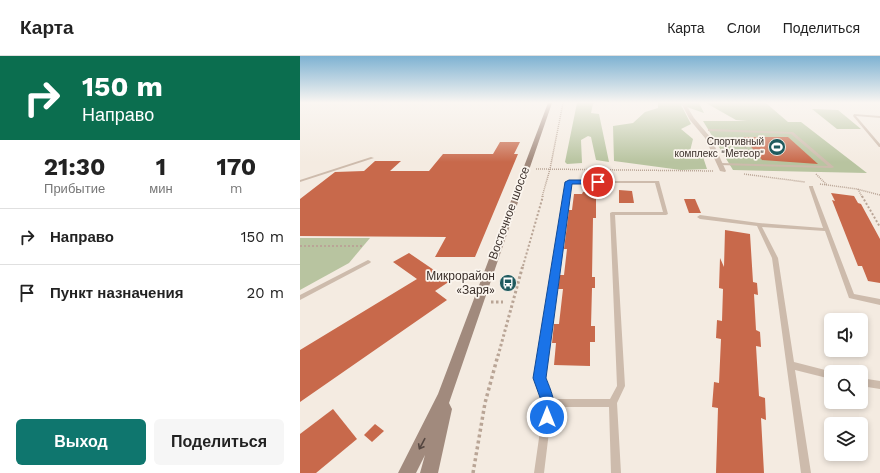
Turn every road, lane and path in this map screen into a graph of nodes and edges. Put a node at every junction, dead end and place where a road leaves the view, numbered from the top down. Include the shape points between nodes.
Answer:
1 (543, 122) edge
2 (559, 122) edge
3 (695, 122) edge
4 (860, 122) edge
5 (720, 125) dead end
6 (709, 130) dead end
7 (723, 130) junction
8 (733, 131) junction
9 (880, 146) edge
10 (372, 158) dead end
11 (720, 164) junction
12 (758, 165) junction
13 (525, 169) junction
14 (550, 169) junction
15 (723, 171) junction
16 (300, 181) edge
17 (811, 187) dead end
18 (858, 189) junction
19 (880, 195) edge
20 (700, 217) dead end
21 (758, 226) junction
22 (880, 228) edge
23 (827, 230) junction
24 (300, 246) edge
25 (362, 246) dead end
26 (368, 262) dead end
27 (300, 298) edge
28 (880, 302) edge
29 (791, 365) junction
30 (454, 370) junction
31 (824, 373) edge
32 (868, 383) edge
33 (880, 385) edge
34 (548, 403) junction
35 (613, 403) junction
36 (407, 473) edge
37 (429, 473) edge
38 (473, 473) edge
39 (539, 473) edge
40 (616, 473) edge
41 (806, 473) edge

1 - 13 main road, Восточное шоссе
2 - 14 path
3 - 11 street via 708,138
4 - 9 lane
5 - 7 lane
6 - 7 lane
7 - 8 lane
8 - 12 path
8 - 12 lane via 792,133 832,167
10 - 16 lane
11 - 12 lane
11 - 15 street
13 - 14 path
13 - 30 main road, Восточное шоссе
14 - 15 path
14 - 38 path via 485,403
15 - 18 path
17 - 23 lane
18 - 19 path
18 - 22 path
20 - 21 lane
21 - 23 lane
21 - 29 lane via 775,258
23 - 28 lane via 851,296
24 - 25 path
26 - 27 lane
29 - 31 lane
29 - 41 lane
30 -> 36 main road, Восточное шоссе via 432,425
30 - 37 main road, Восточное шоссе
32 - 33 lane
34 - 35 lane
34 - 35 lane via 540,378 569,182 657,182 666,214 612,213 620,386
34 - 39 lane
35 - 40 lane

